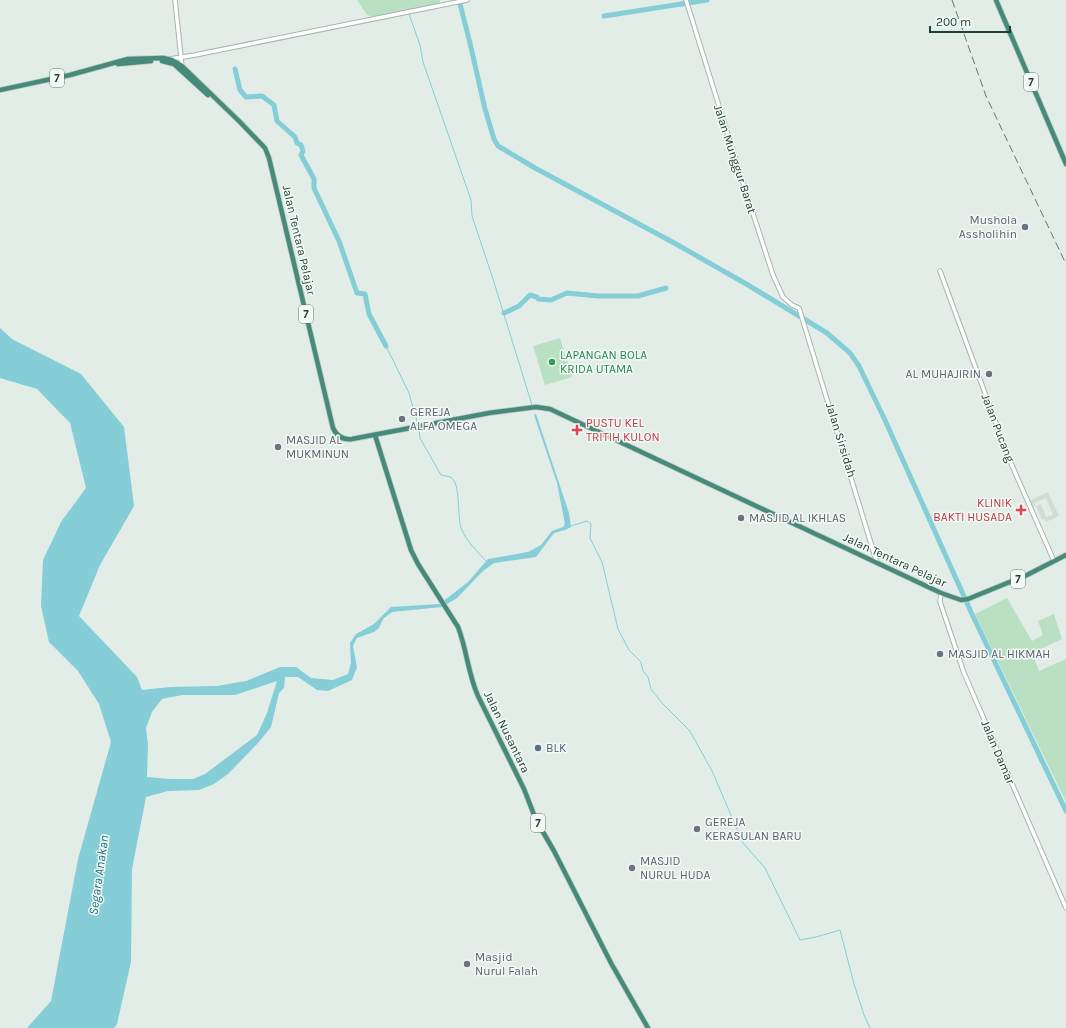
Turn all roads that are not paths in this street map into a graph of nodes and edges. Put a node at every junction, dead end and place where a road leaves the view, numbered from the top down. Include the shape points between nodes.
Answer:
1 (175, 0) edge
2 (467, 0) edge
3 (997, 0) edge
4 (686, 2) edge
5 (1021, 56) junction
6 (181, 57) junction
7 (168, 60) junction
8 (182, 68) junction
9 (0, 90) edge
10 (1066, 158) edge
11 (1066, 164) edge
12 (940, 271) dead end
13 (799, 308) joint
14 (375, 435) junction
15 (1066, 555) edge
16 (1054, 561) junction
17 (877, 563) junction
18 (941, 593) junction
19 (1066, 908) edge
20 (648, 1028) edge

1 - 6 street
2 - 6 street
3 - 5 highway, 7
4 - 13 street, Jalan Munggur Barat via 773,275 782,297
5 - 10 highway, 7
5 - 11 highway, 7
6 - 7 street
6 - 8 street
7 - 8 highway, Jalan Tentara Pelajar / 7
7 - 9 highway, Jalan Tentara Pelajar / 7 via 128,60
8 - 14 highway, Jalan Tentara Pelajar / 7 via 242,125 262,146 269,158 335,433 348,440
12 - 16 street, Jalan Pucang via 1010,461
13 - 17 street, Jalan Sirsidah
14 - 17 highway, Jalan Tentara Pelajar / 7 via 536,406 550,409
14 - 20 highway, Jalan Nusantara / 7 via 407,540 418,564 458,627 476,693 524,789 536,820
15 - 16 highway, 7
16 - 18 highway, Jalan Tentara Pelajar / 7 via 968,599 962,600
17 - 18 highway, Jalan Tentara Pelajar / 7
18 - 19 street, Jalan Damar via 940,602 964,673

